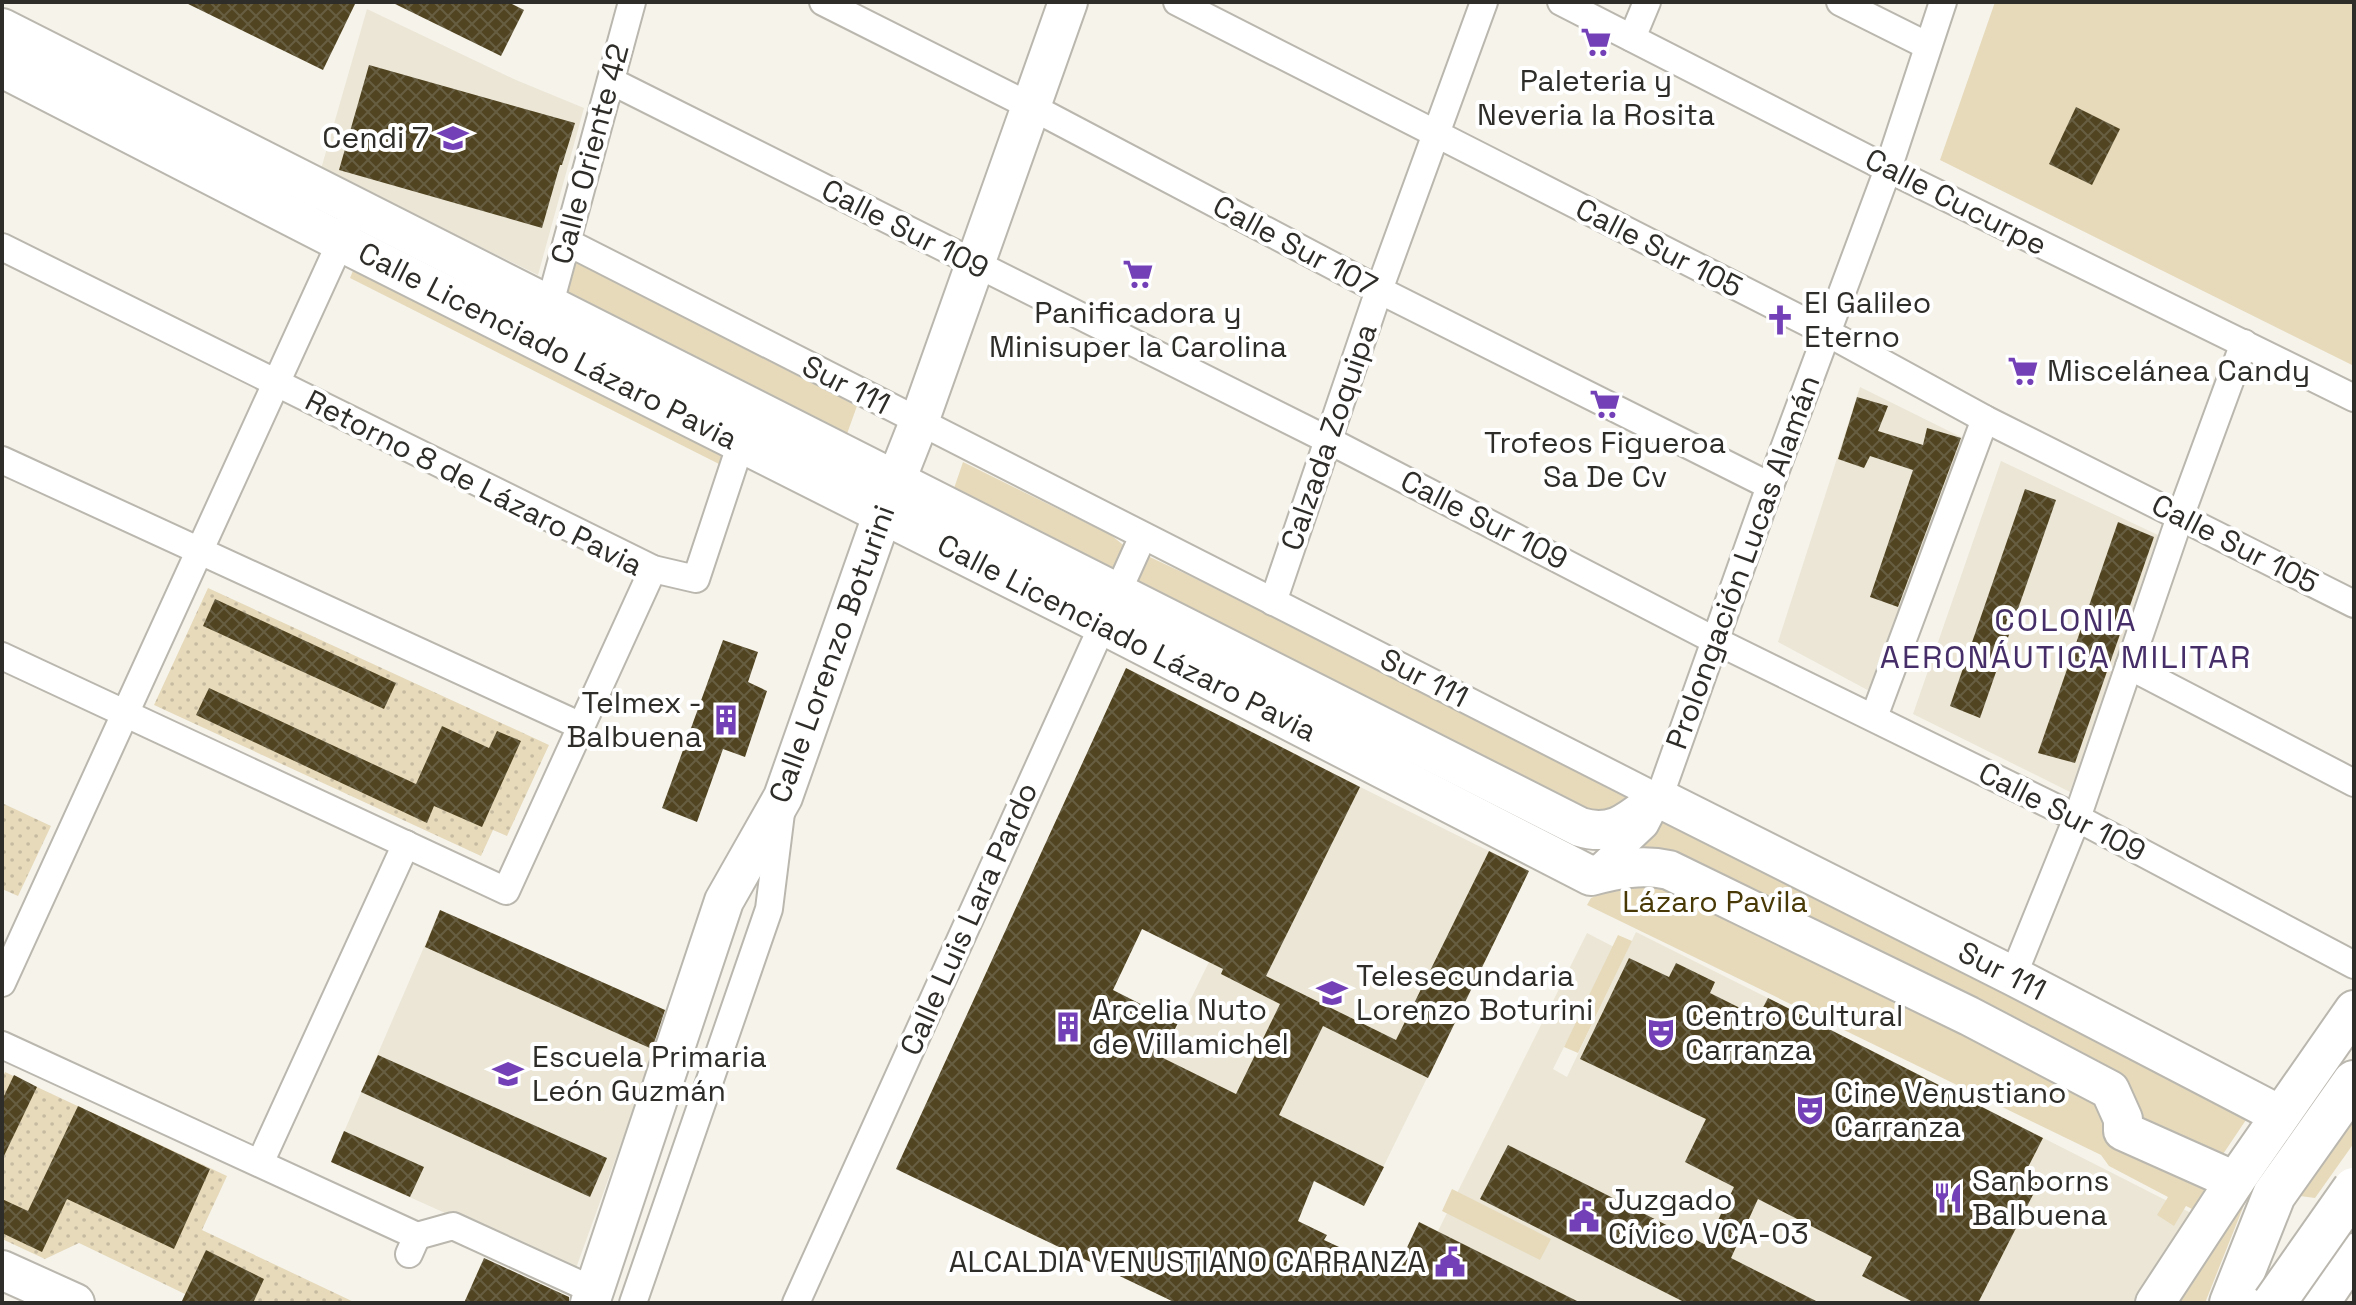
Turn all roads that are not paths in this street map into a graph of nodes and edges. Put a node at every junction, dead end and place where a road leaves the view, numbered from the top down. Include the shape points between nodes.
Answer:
1 (632, 2) edge
2 (823, 2) edge
3 (1068, 2) edge
4 (1177, 2) edge
5 (1484, 2) edge
6 (1561, 2) edge
7 (1647, 2) edge
8 (1840, 2) edge
9 (1943, 2) edge
10 (2, 28) edge
11 (1632, 38) junction
12 (1928, 46) junction
13 (2, 68) edge
14 (611, 81) junction
15 (1030, 106) junction
16 (1437, 135) junction
17 (1888, 169) junction
18 (357, 206) junction
19 (341, 242) junction
20 (567, 242) junction
21 (2, 247) edge
22 (974, 264) junction
23 (1379, 290) junction
24 (549, 307) junction
25 (1826, 332) junction
26 (2244, 343) junction
27 (276, 381) junction
28 (2354, 398) edge
29 (1985, 419) junction
30 (919, 422) junction
31 (1328, 440) junction
32 (741, 443) junction
33 (2, 460) edge
34 (1770, 486) junction
35 (889, 497) junction
36 (2180, 517) junction
37 (1143, 536) junction
38 (200, 551) junction
39 (653, 569) junction
40 (1273, 602) junction
41 (2354, 604) edge
42 (1110, 609) junction
43 (1716, 641) junction
44 (2, 656) edge
45 (2129, 666) junction
46 (125, 714) junction
47 (1874, 717) junction
48 (581, 726) junction
49 (2354, 783) edge
50 (783, 797) junction
51 (1659, 798) junction
52 (2077, 818) junction
53 (406, 844) junction
54 (1591, 876) junction
55 (2354, 965) edge
56 (2013, 976) junction
57 (2, 983) edge
58 (2354, 1010) edge
59 (2, 1045) edge
60 (2354, 1051) edge
61 (2354, 1082) edge
62 (2280, 1115) junction
63 (260, 1163) junction
64 (2235, 1181) junction
65 (2354, 1189) edge
66 (2274, 1195) junction
67 (2354, 1218) edge
68 (2354, 1254) edge
69 (2, 1270) edge
70 (600, 1299) edge
71 (75, 1303) edge
72 (633, 1303) edge
73 (796, 1303) edge
74 (2155, 1303) edge
75 (2231, 1303) edge
76 (2250, 1303) edge
77 (2274, 1303) edge
78 (2320, 1303) edge

1 - 14 street, Calle Oriente 42
2 - 15 street, Calle Sur 107
3 - 15 street, Calle Lorenzo Boturini
4 - 16 street, Calle Sur 105
5 - 16 street, Calzada Zoquipa
6 - 11 street, Calle Cucurpe
7 - 11 street
8 - 12 street
9 - 12 street, Prolongación Lucas Alamán
10 - 18 street, Calle Licenciado Lázaro Pavia
11 - 17 street, Calle Cucurpe
12 - 17 street, Prolongación Lucas Alamán
13 - 19 street, Calle Licenciado Lázaro Pavia
14 - 20 street, Calle Oriente 42
14 - 22 street, Calle Sur 109
15 - 22 street, Calle Lorenzo Boturini
15 - 23 street, Calle Sur 107
16 - 23 street, Calzada Zoquipa
16 - 25 street, Calle Sur 105
17 - 25 street, Prolongación Lucas Alamán
17 - 26 street, Calle Cucurpe
18 - 19 street, Retorno 8 de Lázaro Pavia
18 - 24 street, Calle Licenciado Lázaro Pavia
19 - 27 street, Retorno 8 de Lázaro Pavia
19 - 32 street, Calle Licenciado Lázaro Pavia
20 - 24 street, Calle Oriente 42
20 - 30 street, Sur 111
21 - 27 street, Retorno 8 de Lázaro Pavia
22 - 30 street, Calle Lorenzo Boturini
22 - 31 street, Calle Sur 109
23 - 31 street, Calzada Zoquipa
23 - 34 street, Calle Sur 107
24 - 35 street, Calle Licenciado Lázaro Pavia
25 - 29 street, Calle Sur 105
25 - 34 street, Prolongación Lucas Alamán
26 - 28 street, Calle Cucurpe
26 - 36 street
27 - 38 street, Retorno 8 de Lázaro Pavia
27 - 39 street, Retorno 8 de Lázaro Pavia
29 - 36 street, Calle Sur 105
29 - 47 street
30 - 35 street, Calle Lorenzo Boturini
30 - 37 street, Sur 111
31 - 40 street, Calzada Zoquipa
31 - 43 street, Calle Sur 109
32 - 35 street, Calle Licenciado Lázaro Pavia
32 - 39 street via 696,579
33 - 38 street
34 - 43 street, Prolongación Lucas Alamán
35 - 42 street, Calle Licenciado Lázaro Pavia
35 - 50 street, Calle Lorenzo Boturini
36 - 41 street, Calle Sur 105
36 - 45 street
37 - 40 street, Sur 111
37 - 42 street, Calle Luis Lara Pardo
38 - 46 street, Retorno 8 de Lázaro Pavia
38 - 48 street
39 - 48 street, Retorno 8 de Lázaro Pavia
40 - 51 street, Sur 111
42 - 51 street, Calle Licenciado Lázaro Pavia via 1580,827 1610,831
42 - 54 street, Calle Licenciado Lázaro Pavia
42 - 73 street, Calle Luis Lara Pardo
43 - 47 street, Calle Sur 109
43 - 51 street, Prolongación Lucas Alamán
44 - 46 street
45 - 49 street
45 - 52 street
46 - 53 street
46 - 57 street, Retorno 8 de Lázaro Pavia
47 - 52 street, Calle Sur 109
48 - 53 street, Retorno 8 de Lázaro Pavia via 506,891
50 - 70 street via 687,1090
50 - 70 street, Calle Lorenzo Boturini via 724,901
50 - 72 street via 769,909
51 - 54 street, Prolongación Lucas Alamán via 1645,825
51 - 56 street, Sur 111
52 - 55 street, Calle Sur 109
52 - 56 street
53 - 63 street
54 - 64 street via 1648,866 1669,870 2110,1090 2123,1131
56 - 62 street, Sur 111
58 - 62 street
59 - 63 street
60 - 66 main road
61 - 66 main road
62 - 64 street
63 - 70 street via 413,1245 453,1226
64 - 74 street
65 - 77 main road, bridge
66 - 75 main road
67 - 76 main road via 2326,1211 2313,1218
68 - 78 street
69 - 71 street

